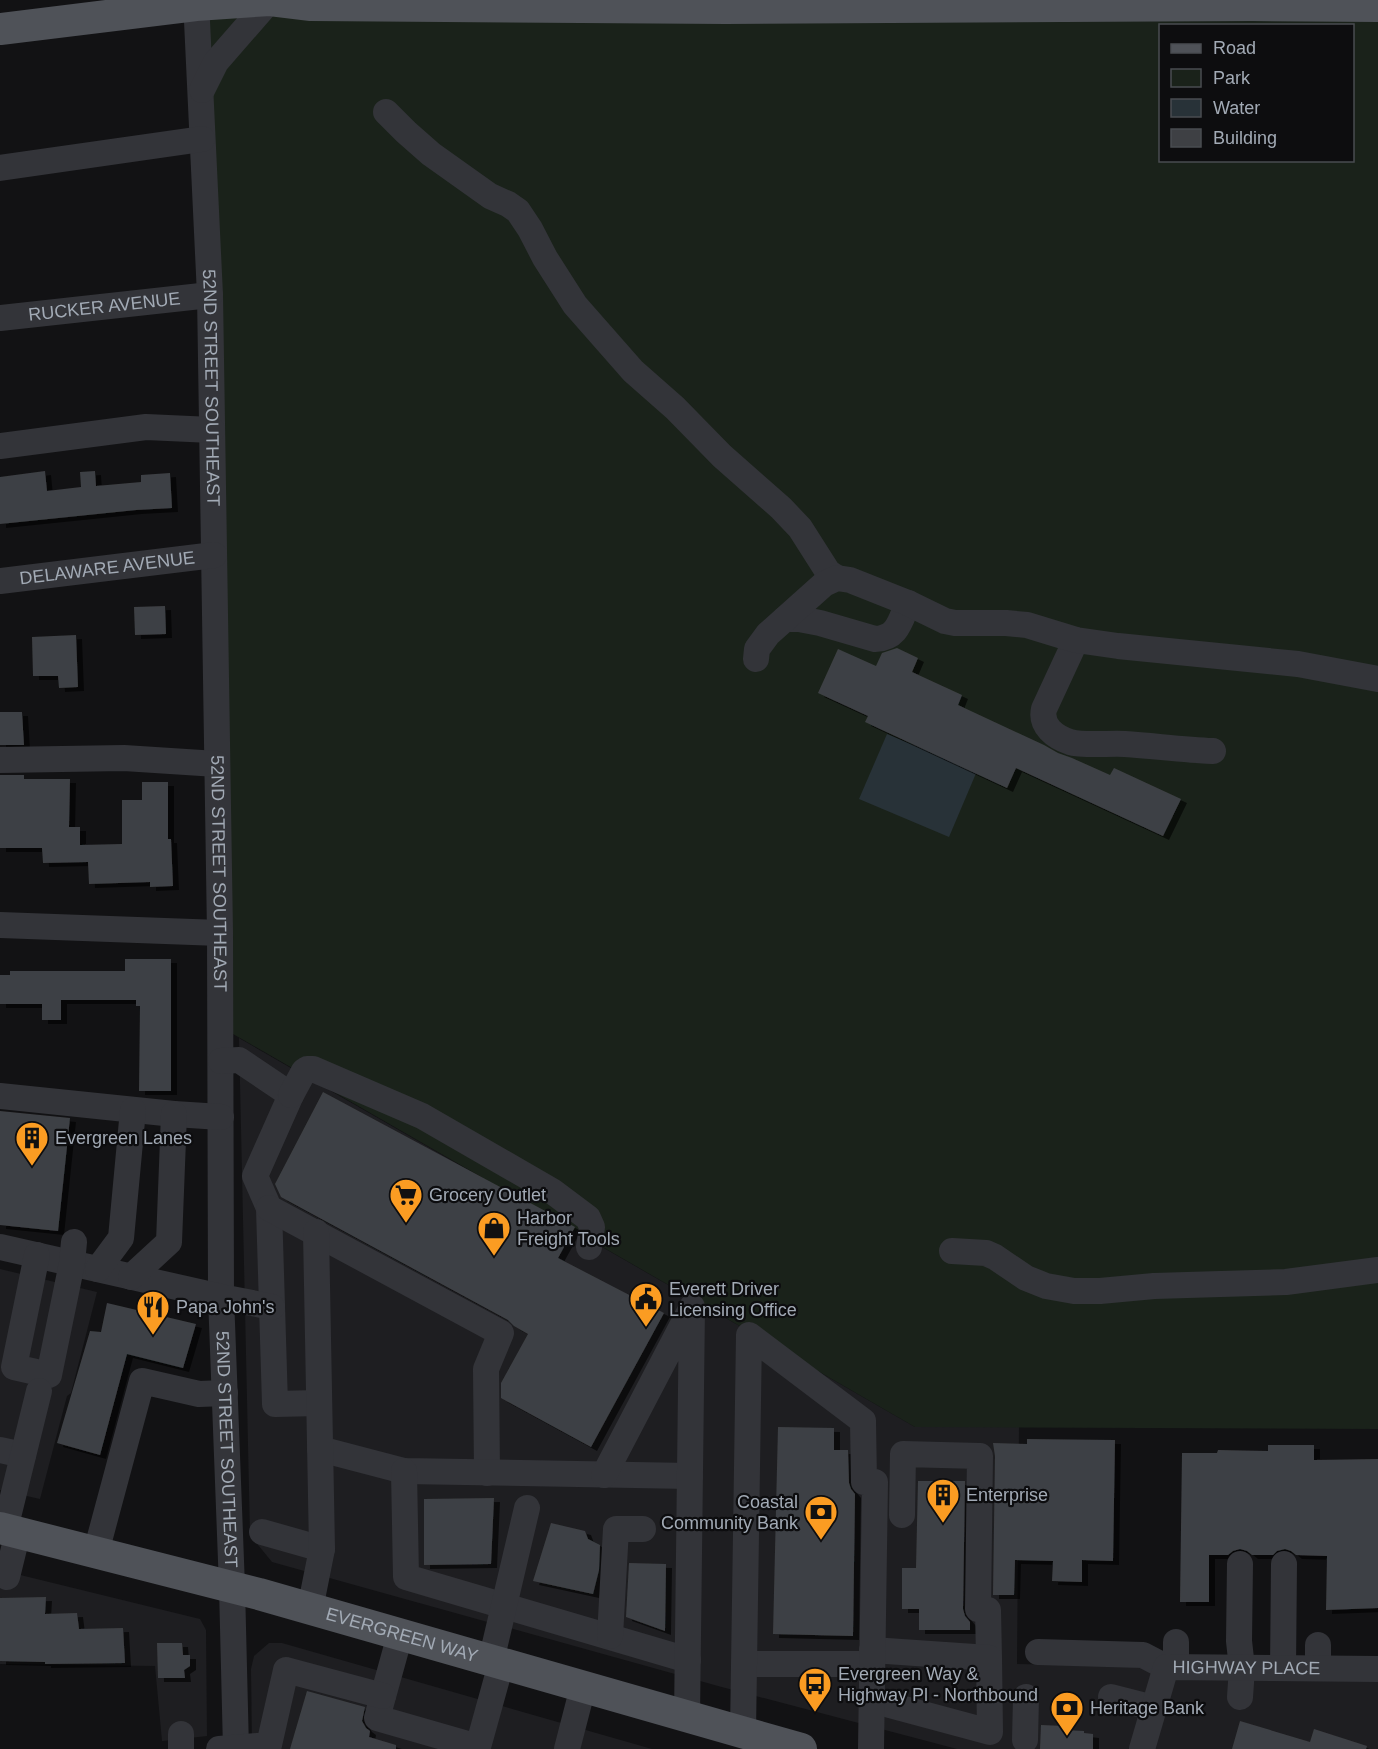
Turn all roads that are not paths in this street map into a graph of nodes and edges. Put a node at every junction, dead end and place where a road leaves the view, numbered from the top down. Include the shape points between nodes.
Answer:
1 (270, 0) edge
2 (196, 2) edge
3 (1252, 2) edge
4 (311, 3) edge
5 (357, 3) edge
6 (993, 3) edge
7 (726, 4) edge
8 (1378, 6) edge
9 (77, 10) edge
10 (0, 29) edge
11 (200, 93) junction
12 (386, 112) dead end
13 (202, 139) junction
14 (0, 168) edge
15 (210, 295) junction
16 (0, 318) edge
17 (212, 430) junction
18 (0, 446) edge
19 (214, 555) junction
20 (837, 578) junction
21 (0, 581) edge
22 (908, 603) junction
23 (785, 619) junction
24 (1076, 639) junction
25 (756, 659) dead end
26 (1378, 679) edge
27 (1213, 751) dead end
28 (0, 760) edge
29 (218, 764) junction
30 (0, 925) edge
31 (220, 933) junction
32 (221, 1060) junction
33 (291, 1095) junction
34 (0, 1096) edge
35 (133, 1110) junction
36 (174, 1114) junction
37 (221, 1117) junction
38 (269, 1208) junction
39 (316, 1232) junction
40 (0, 1247) edge
41 (589, 1247) dead end
42 (952, 1251) dead end
43 (73, 1252) junction
44 (37, 1255) junction
45 (98, 1269) junction
46 (1378, 1270) edge
47 (131, 1277) junction
48 (221, 1297) junction
49 (272, 1307) junction
50 (39, 1391) dead end
51 (225, 1393) junction
52 (319, 1403) junction
53 (320, 1449) junction
54 (12, 1452) edge
55 (404, 1471) junction
56 (488, 1473) junction
57 (604, 1475) junction
58 (690, 1476) junction
59 (527, 1508) dead end
60 (902, 1515) dead end
61 (643, 1528) dead end
62 (8, 1530) edge
63 (262, 1532) dead end
64 (322, 1549) junction
65 (96, 1552) junction
66 (1240, 1564) dead end
67 (1284, 1564) dead end
68 (7, 1577) dead end
69 (232, 1587) junction
70 (503, 1606) junction
71 (310, 1609) junction
72 (400, 1635) junction
73 (610, 1636) junction
74 (1176, 1642) dead end
75 (1038, 1652) dead end
76 (872, 1657) junction
77 (988, 1658) junction
78 (688, 1660) junction
79 (496, 1662) junction
80 (744, 1664) junction
81 (1171, 1667) junction
82 (1242, 1668) junction
83 (1283, 1668) junction
84 (1378, 1669) edge
85 (584, 1687) junction
86 (383, 1696) junction
87 (1026, 1697) dead end
88 (1111, 1697) dead end
89 (1240, 1697) dead end
90 (871, 1700) junction
91 (1154, 1708) junction
92 (687, 1718) junction
93 (744, 1738) edge
94 (1025, 1740) dead end
95 (230, 1748) edge
96 (567, 1749) edge
97 (801, 1749) edge
98 (871, 1749) edge
99 (1142, 1749) edge

1 - 2 main road
1 - 4 main road
1 - 11 street via 216,62
2 - 9 main road
2 - 11 street, 52ND STREET SOUTHEAST
3 - 6 main road
3 - 8 main road
4 - 5 main road
5 - 7 main road
6 - 7 main road
9 - 10 main road
11 - 13 street, 52ND STREET SOUTHEAST
12 - 20 street via 431,154 518,211 575,304 633,371 781,508 800,528 828,572
13 - 14 street
13 - 15 street, 52ND STREET SOUTHEAST
15 - 16 street, RUCKER AVENUE
15 - 17 street, 52ND STREET SOUTHEAST
17 - 18 street via 146,427
17 - 19 street, 52ND STREET SOUTHEAST
19 - 21 street, DELAWARE AVENUE
19 - 29 street, 52ND STREET SOUTHEAST
20 - 22 street
20 - 23 street via 824,584
22 - 23 street via 894,632 883,639
22 - 24 street via 945,621 1027,625
23 - 25 street via 768,634
24 - 26 street via 1298,664
24 - 27 street via 1042,716 1044,725 1058,737 1071,742
28 - 29 street via 124,758
29 - 31 street, 52ND STREET SOUTHEAST
30 - 31 street
31 - 32 street, 52ND STREET SOUTHEAST
32 - 33 street via 239,1060
32 - 37 street, 52ND STREET SOUTHEAST
33 - 38 street via 255,1176
33 - 41 street via 304,1071 313,1069 422,1116 552,1191 588,1218 592,1227
34 - 35 street
35 - 36 street
35 - 45 street via 121,1238
36 - 37 street
36 - 47 street via 169,1242
37 - 48 street, 52ND STREET SOUTHEAST
38 - 39 street
38 - 49 street
39 - 52 street
39 - 56 street via 501,1333 486,1369
40 - 44 street
42 - 46 street via 986,1253 1026,1278 1074,1291 1286,1282
43 - 44 street
43 - 44 street via 50,1375 14,1367
43 - 45 street
45 - 47 street
47 - 48 street
48 - 49 street
48 - 51 street, 52ND STREET SOUTHEAST
49 - 52 street via 275,1404
50 - 54 street
51 - 65 street via 199,1394 142,1381
51 - 69 street, 52ND STREET SOUTHEAST
52 - 53 street
53 - 55 street
53 - 64 street
54 - 62 street
55 - 56 street
55 - 70 street via 406,1578
56 - 57 street
57 - 58 street
57 - 58 street via 692,1307
58 - 78 street
59 - 70 street
60 - 77 street via 903,1454 980,1456 978,1609 988,1610
61 - 73 street via 616,1529
62 - 65 main road, EVERGREEN WAY
62 - 68 street
63 - 64 street
64 - 71 street
65 - 69 main road, EVERGREEN WAY
66 - 82 street
67 - 83 street
69 - 71 main road, EVERGREEN WAY
69 - 95 street, 52ND STREET SOUTHEAST
70 - 73 street
70 - 79 street
71 - 72 main road, EVERGREEN WAY
72 - 79 main road, EVERGREEN WAY
72 - 86 street
73 - 78 street
74 - 81 street
75 - 81 street via 1143,1655
76 - 77 street
76 - 80 street
76 - 80 street via 875,1482 864,1482 863,1421 748,1335
76 - 90 street
77 - 90 street via 990,1732
78 - 92 street
79 - 85 main road, EVERGREEN WAY
79 - 86 street via 478,1747 377,1718
80 - 93 street
81 - 82 street, HIGHWAY PLACE
81 - 91 street, HIGHWAY PLACE
82 - 83 street, HIGHWAY PLACE
82 - 89 street
83 - 84 street, HIGHWAY PLACE via 1318,1657
85 - 92 main road, EVERGREEN WAY
85 - 96 street
86 - 95 street via 286,1670 269,1745
87 - 94 street
88 - 91 street
90 - 98 street
91 - 99 street, HIGHWAY PLACE
92 - 93 main road, EVERGREEN WAY
93 - 97 main road, EVERGREEN WAY

